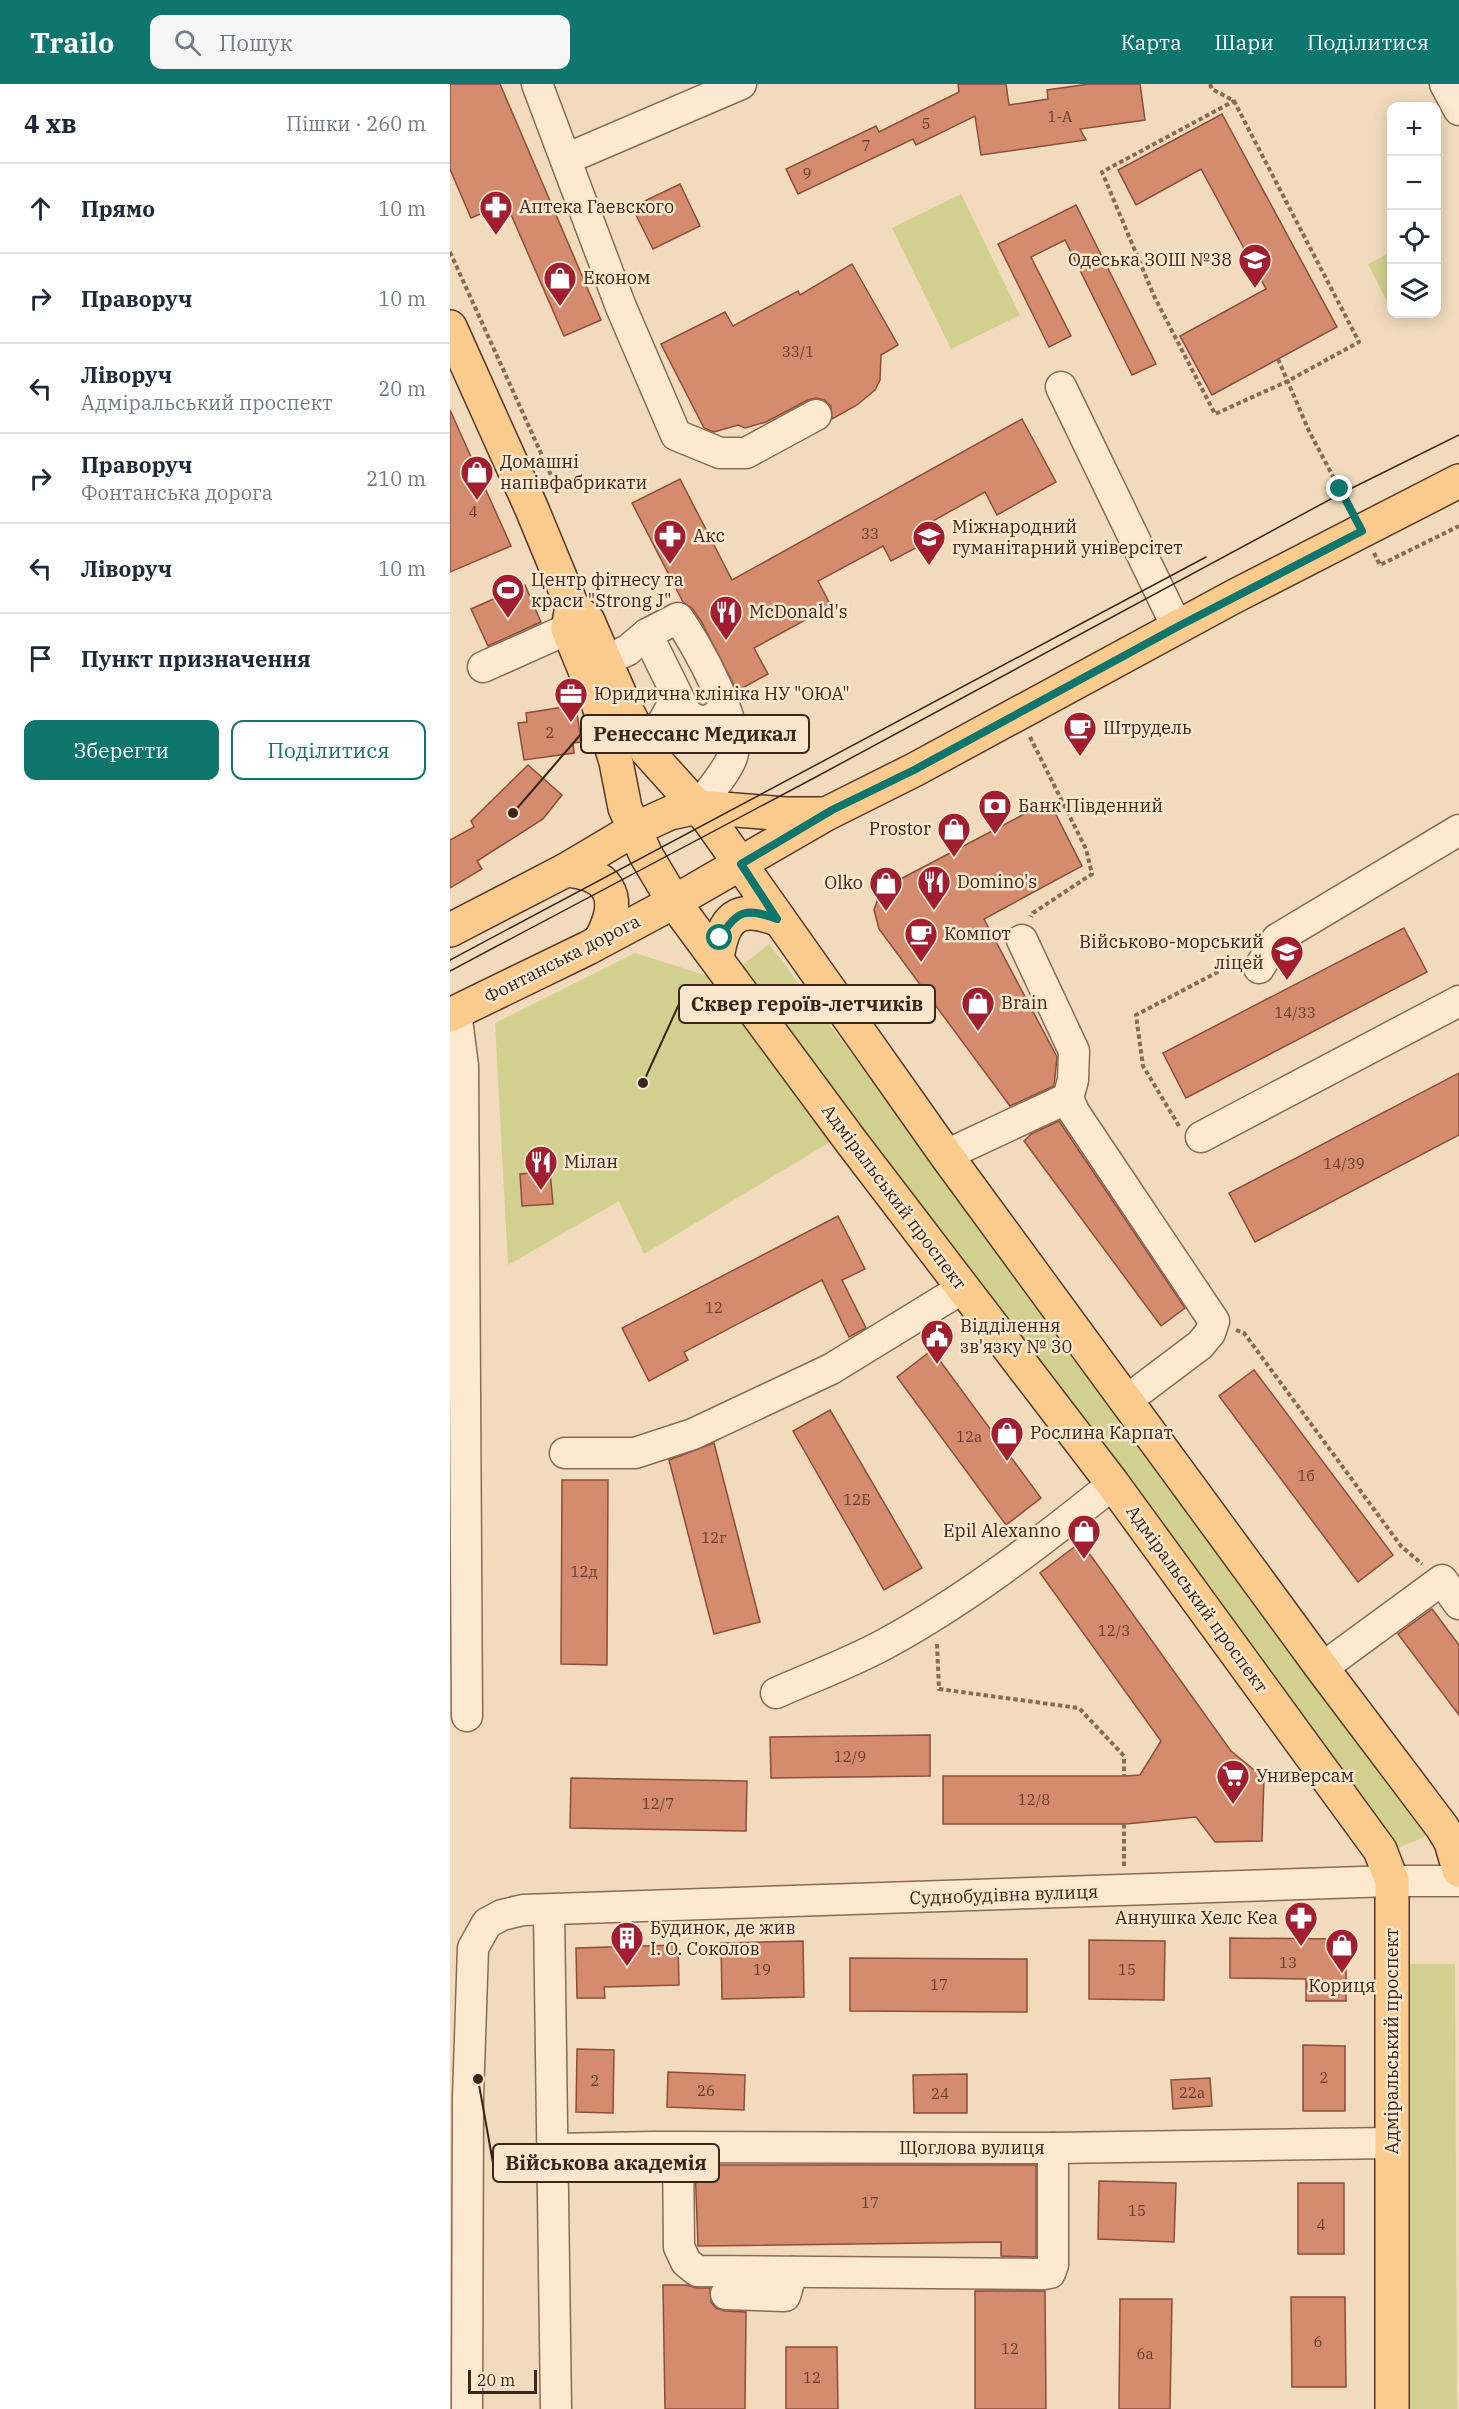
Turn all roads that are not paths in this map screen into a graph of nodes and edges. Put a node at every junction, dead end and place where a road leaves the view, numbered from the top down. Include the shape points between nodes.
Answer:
1 (537, 84) edge
2 (741, 84) edge
3 (1445, 84) edge
4 (1459, 110) edge
5 (566, 159) junction
6 (450, 327) edge
7 (457, 361) edge
8 (1061, 387) dead end
9 (816, 415) dead end
10 (1459, 483) edge
11 (570, 618) junction
12 (1177, 627) junction
13 (647, 634) junction
14 (606, 661) junction
15 (483, 667) dead end
16 (677, 697) junction
17 (724, 707) junction
18 (647, 750) junction
19 (698, 807) junction
20 (826, 814) junction
21 (634, 829) junction
22 (1459, 830) edge
23 (741, 864) junction
24 (566, 870) junction
25 (674, 902) junction
26 (777, 919) junction
27 (450, 930) edge
28 (1022, 940) road end
29 (600, 941) junction
30 (717, 959) junction
31 (1258, 968) road end
32 (1459, 1001) edge
33 (453, 1013) edge
34 (1068, 1098) junction
35 (1201, 1137) road end
36 (946, 1155) junction
37 (457, 1200) edge
38 (963, 1288) junction
39 (1127, 1400) junction
40 (565, 1454) dead end
41 (1113, 1484) junction
42 (1459, 1604) edge
43 (1322, 1668) junction
44 (776, 1693) dead end
45 (467, 1716) dead end
46 (1459, 1870) edge
47 (1392, 1881) junction
48 (1459, 1881) edge
49 (549, 1911) junction
50 (1392, 2143) junction
51 (678, 2148) junction
52 (1053, 2148) junction
53 (553, 2149) junction
54 (792, 2272) junction
55 (726, 2294) dead end
56 (467, 2409) edge
57 (556, 2409) edge
58 (1392, 2409) edge

1 - 5 street
2 - 5 street
3 - 4 street
5 - 9 street via 621,307 676,435 720,453 746,453
6 - 7 main road, Адміральський проспект
7 - 11 main road, Адміральський проспект via 531,507
8 - 12 street
10 - 12 main road
11 - 14 main road via 588,621
11 - 15 street
11 - 21 main road, Адміральський проспект
12 - 20 main road
13 - 14 street
13 - 16 street
13 - 17 street via 678,618
14 - 18 main road
16 - 17 street via 696,721 716,718
16 - 18 street
17 - 19 street via 732,728 733,757
18 - 19 main road
19 - 20 main road
19 - 21 main road via 670,813
19 - 23 main road
20 - 23 main road
21 - 24 main road
21 - 25 main road, Адміральський проспект
22 - 31 street via 1277,939
23 - 25 main road, Фонтанська дорога
23 - 26 main road
24 - 27 main road
24 - 29 main road via 586,872 602,880 607,888 612,912
25 - 29 main road, Фонтанська дорога
25 - 30 main road, Адміральський проспект
26 - 30 main road via 759,912 742,913 730,921 720,938
26 - 36 main road
28 - 34 street via 1074,1051 1074,1080
29 - 33 main road, Фонтанська дорога
30 - 38 main road, Адміральський проспект
32 - 35 street
33 - 37 street via 463,1066
34 - 36 street
34 - 39 street via 1214,1321 1200,1346
36 - 39 main road
37 - 45 street
38 - 40 street via 831,1369 693,1434 635,1453
38 - 41 main road, Адміральський проспект
39 - 43 main road
41 - 44 street via 936,1615 882,1646
41 - 47 main road, Адміральський проспект via 1380,1850
42 - 43 street via 1442,1580
43 - 46 main road via 1442,1827
47 - 48 street, Суднобудівна вулиця
47 - 49 street, Суднобудівна вулиця
47 - 50 main road, Адміральський проспект
49 - 53 street
49 - 56 street, Суднобудівна вулиця via 502,1915 487,1923 473,1948 468,2098
50 - 52 street, Щоглова вулиця
50 - 58 main road, Адміральський проспект
51 - 52 street, Щоглова вулиця
51 - 53 street, Щоглова вулиця
51 - 54 street via 679,2247 686,2262 697,2271
52 - 54 street via 1050,2273
53 - 57 street
54 - 55 street via 785,2296

